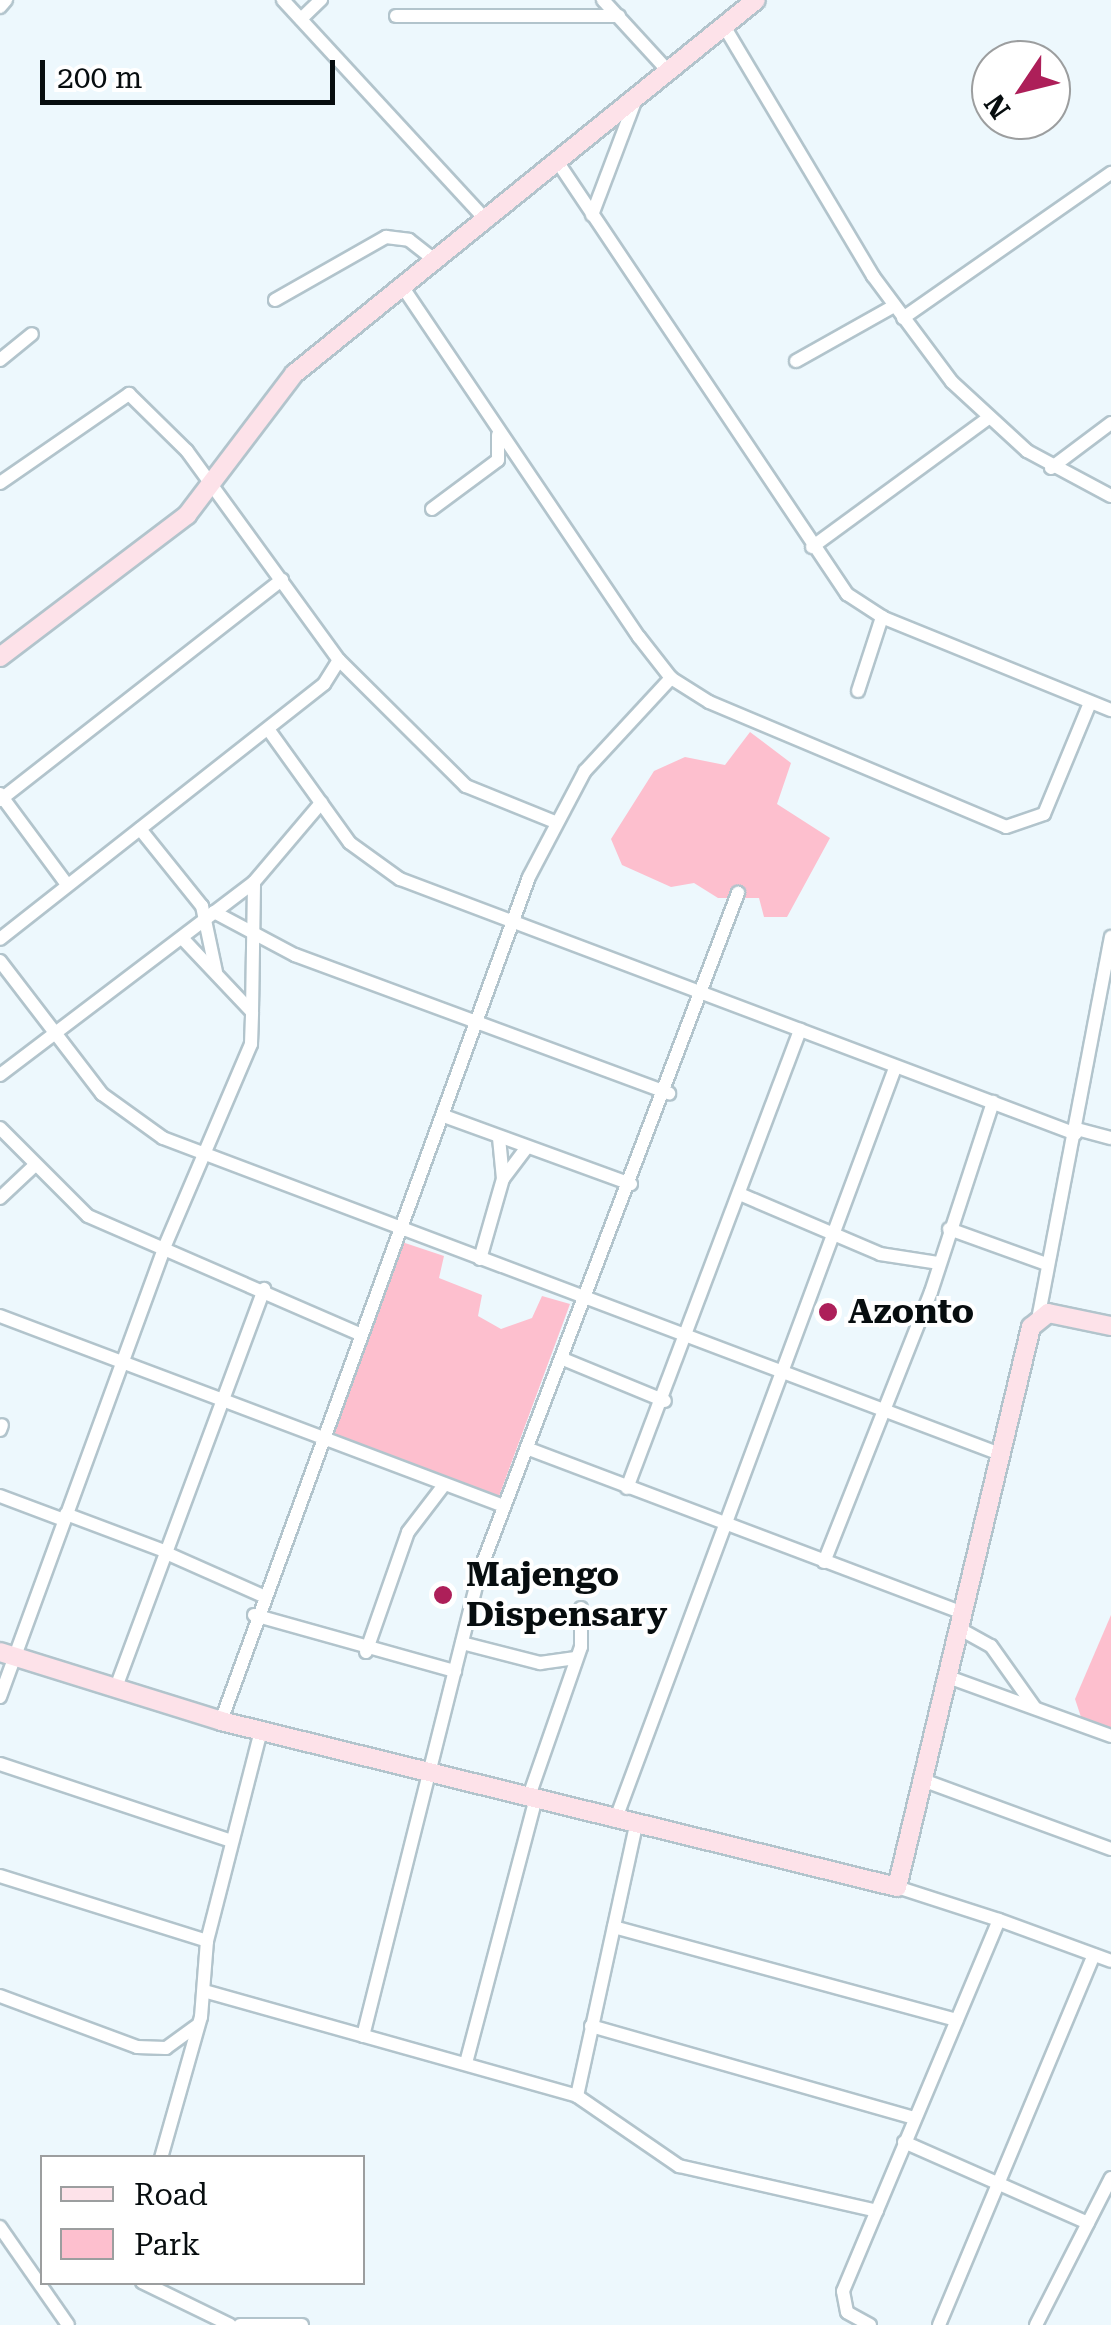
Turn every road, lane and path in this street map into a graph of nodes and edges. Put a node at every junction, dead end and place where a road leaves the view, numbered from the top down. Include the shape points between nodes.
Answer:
1 (283, 0) edge
2 (321, 0) edge
3 (603, 0) edge
4 (756, 0) edge
5 (396, 16) dead end
6 (619, 16) junction
7 (301, 19) junction
8 (724, 26) junction
9 (669, 72) junction
10 (635, 100) junction
11 (558, 164) junction
12 (1111, 172) edge
13 (592, 215) junction
14 (486, 222) junction
15 (436, 260) junction
16 (402, 286) junction
17 (275, 300) dead end
18 (898, 312) junction
19 (32, 334) dead end
20 (0, 360) edge
21 (796, 361) dead end
22 (986, 419) junction
23 (1111, 424) edge
24 (498, 433) junction
25 (1051, 468) junction
26 (211, 482) junction
27 (0, 483) edge
28 (1111, 496) edge
29 (432, 509) dead end
30 (812, 547) junction
31 (282, 580) junction
32 (882, 617) junction
33 (0, 658) edge
34 (339, 660) junction
35 (671, 678) junction
36 (858, 690) dead end
37 (1090, 703) junction
38 (1111, 710) edge
39 (268, 729) junction
40 (1, 797) edge
41 (320, 803) junction
42 (555, 822) junction
43 (140, 829) junction
44 (65, 882) junction
45 (254, 882) junction
46 (738, 893) dead end
47 (211, 916) junction
48 (513, 922) junction
49 (253, 934) junction
50 (1111, 937) edge
51 (182, 938) junction
52 (0, 939) edge
53 (0, 960) edge
54 (216, 972) junction
55 (706, 996) junction
56 (252, 1012) junction
57 (478, 1019) junction
58 (800, 1030) junction
59 (51, 1032) junction
60 (895, 1068) junction
61 (0, 1075) edge
62 (669, 1093) junction
63 (993, 1102) junction
64 (444, 1116) junction
65 (0, 1128) edge
66 (1076, 1132) junction
67 (499, 1138) junction
68 (1111, 1138) edge
69 (526, 1149) junction
70 (204, 1152) junction
71 (33, 1166) junction
72 (502, 1179) junction
73 (631, 1184) junction
74 (742, 1196) junction
75 (0, 1198) edge
76 (402, 1229) junction
77 (949, 1230) junction
78 (835, 1236) junction
79 (164, 1248) junction
80 (480, 1259) junction
81 (939, 1264) junction
82 (1046, 1264) junction
83 (264, 1288) junction
84 (587, 1297) junction
85 (1038, 1314) junction
86 (0, 1316) edge
87 (1111, 1326) edge
88 (359, 1334) junction
89 (690, 1335) junction
90 (563, 1359) junction
91 (122, 1365) junction
92 (788, 1370) junction
93 (664, 1401) junction
94 (220, 1402) junction
95 (882, 1406) junction
96 (319, 1439) junction
97 (530, 1449) junction
98 (1000, 1454) junction
99 (444, 1485) junction
100 (627, 1488) junction
101 (0, 1496) edge
102 (504, 1506) junction
103 (65, 1517) junction
104 (723, 1524) junction
105 (166, 1552) junction
106 (824, 1562) junction
107 (261, 1595) junction
108 (581, 1608) dead end
109 (254, 1615) junction
110 (962, 1621) junction
111 (462, 1644) junction
112 (366, 1652) junction
113 (8, 1655) edge
114 (576, 1658) junction
115 (455, 1671) junction
116 (951, 1678) junction
117 (115, 1690) junction
118 (0, 1697) edge
119 (1035, 1708) junction
120 (221, 1721) junction
121 (261, 1731) junction
122 (1111, 1736) edge
123 (0, 1764) edge
124 (429, 1774) junction
125 (928, 1782) junction
126 (531, 1800) junction
127 (615, 1820) junction
128 (636, 1826) junction
129 (232, 1841) junction
130 (1111, 1848) edge
131 (0, 1876) edge
132 (896, 1886) junction
133 (999, 1920) junction
134 (614, 1927) junction
135 (207, 1941) junction
136 (1094, 1955) junction
137 (1111, 1961) edge
138 (204, 1991) junction
139 (0, 1996) edge
140 (957, 2020) junction
141 (198, 2024) junction
142 (591, 2026) junction
143 (363, 2036) junction
144 (466, 2063) junction
145 (577, 2096) junction
146 (914, 2118) junction
147 (904, 2142) junction
148 (162, 2155) edge
149 (1111, 2178) edge
150 (996, 2182) junction
151 (877, 2212) junction
152 (1088, 2222) junction
153 (0, 2227) edge
154 (3, 2248) edge
155 (148, 2285) edge
156 (68, 2325) edge
157 (230, 2325) edge
158 (240, 2325) edge
159 (302, 2325) edge
160 (870, 2325) edge
161 (939, 2325) edge
162 (1036, 2325) edge

1 - 7 street
2 - 7 street
3 - 6 street
4 - 8 street
5 - 6 street
6 - 9 street
7 - 14 street
8 - 9 street
8 - 18 street
9 - 10 street
10 - 11 street
10 - 13 street
11 - 13 street
11 - 14 street
12 - 18 street
13 - 30 street
14 - 15 street
15 - 16 street
15 - 17 street via 409,240 386,237
16 - 24 street
16 - 26 street via 294,374
18 - 21 street
18 - 22 street
19 - 20 street
22 - 25 street
22 - 30 street
23 - 25 street
24 - 29 street via 498,460
24 - 35 street
25 - 28 street
26 - 27 street via 129,394
26 - 31 street
26 - 33 street via 187,514
30 - 32 street via 847,594
31 - 34 street
31 - 40 street
32 - 36 street
32 - 37 street
34 - 39 street
34 - 42 street via 466,786
35 - 37 street via 792,740 1006,827 1044,814
35 - 42 street via 585,771
37 - 38 street
39 - 41 street
39 - 43 street
40 - 44 street
41 - 45 street
41 - 48 street via 368,862
42 - 48 street
43 - 44 street
43 - 47 street
44 - 52 street
45 - 47 street
45 - 49 street
46 - 55 street
47 - 49 street
47 - 51 street
47 - 54 street
48 - 55 street
48 - 57 street
49 - 56 street
49 - 57 street
50 - 66 street
51 - 54 street
51 - 59 street
53 - 59 street
54 - 56 street
55 - 58 street
55 - 62 street
56 - 70 street via 251,1044
57 - 62 street
57 - 64 street
58 - 60 street
58 - 74 street
59 - 61 street
59 - 70 street via 116,1109
60 - 63 street
60 - 78 street
62 - 73 street
63 - 66 street
63 - 77 street
64 - 67 street
64 - 76 street
65 - 71 street
66 - 68 street
66 - 82 street
67 - 69 street
67 - 72 street
69 - 72 street
69 - 73 street
70 - 76 street
70 - 79 street
71 - 75 street
71 - 79 street via 88,1216
72 - 80 street
73 - 84 street
74 - 78 street
74 - 89 street
76 - 80 street
76 - 88 street
77 - 81 street
77 - 82 street
78 - 81 street
78 - 92 street
79 - 83 street
79 - 91 street
80 - 84 street
81 - 95 street
82 - 85 street
83 - 88 street
83 - 94 street
84 - 89 street
84 - 90 street
85 - 87 street
85 - 98 street
86 - 91 street
88 - 96 street
89 - 92 street
89 - 93 street
90 - 93 street
90 - 97 street
91 - 94 street
91 - 103 street
92 - 95 street
92 - 104 street
93 - 100 street
94 - 96 street
94 - 105 street
95 - 98 street
95 - 106 street
96 - 99 street
96 - 107 street
97 - 100 street
97 - 102 street
98 - 110 street
99 - 102 street
99 - 112 street via 408,1532
100 - 104 street
101 - 103 street
102 - 111 street
103 - 105 street
103 - 113 street
104 - 106 street
104 - 127 street
105 - 107 street
105 - 117 street
106 - 110 street
107 - 109 street
108 - 114 street
109 - 112 street
109 - 120 street
110 - 116 street
110 - 119 street via 991,1646
111 - 114 street via 540,1664
111 - 115 street
112 - 115 street
113 - 117 street
113 - 118 street
114 - 126 street
115 - 124 street
116 - 119 street
116 - 125 street
117 - 120 street
119 - 122 street
120 - 121 street
121 - 124 street
121 - 129 street
123 - 129 street
124 - 126 street
124 - 143 street
125 - 130 street
125 - 132 street
126 - 127 street
126 - 144 street
127 - 128 street
128 - 132 street
128 - 134 street
129 - 135 street
131 - 135 street
132 - 133 street
133 - 136 street
133 - 140 street
134 - 140 street
134 - 142 street
135 - 138 street
136 - 137 street
136 - 150 street
138 - 141 street
138 - 143 street
139 - 141 street via 138,2047 166,2048
140 - 146 street
141 - 148 street
142 - 145 street
142 - 146 street
143 - 144 street
144 - 145 street
145 - 151 street via 665,2160
146 - 147 street
147 - 150 street
147 - 151 street
149 - 152 street
150 - 152 street
150 - 161 street
151 - 160 street via 842,2302
152 - 162 street
153 - 154 street
154 - 156 street
155 - 157 street
158 - 159 street

